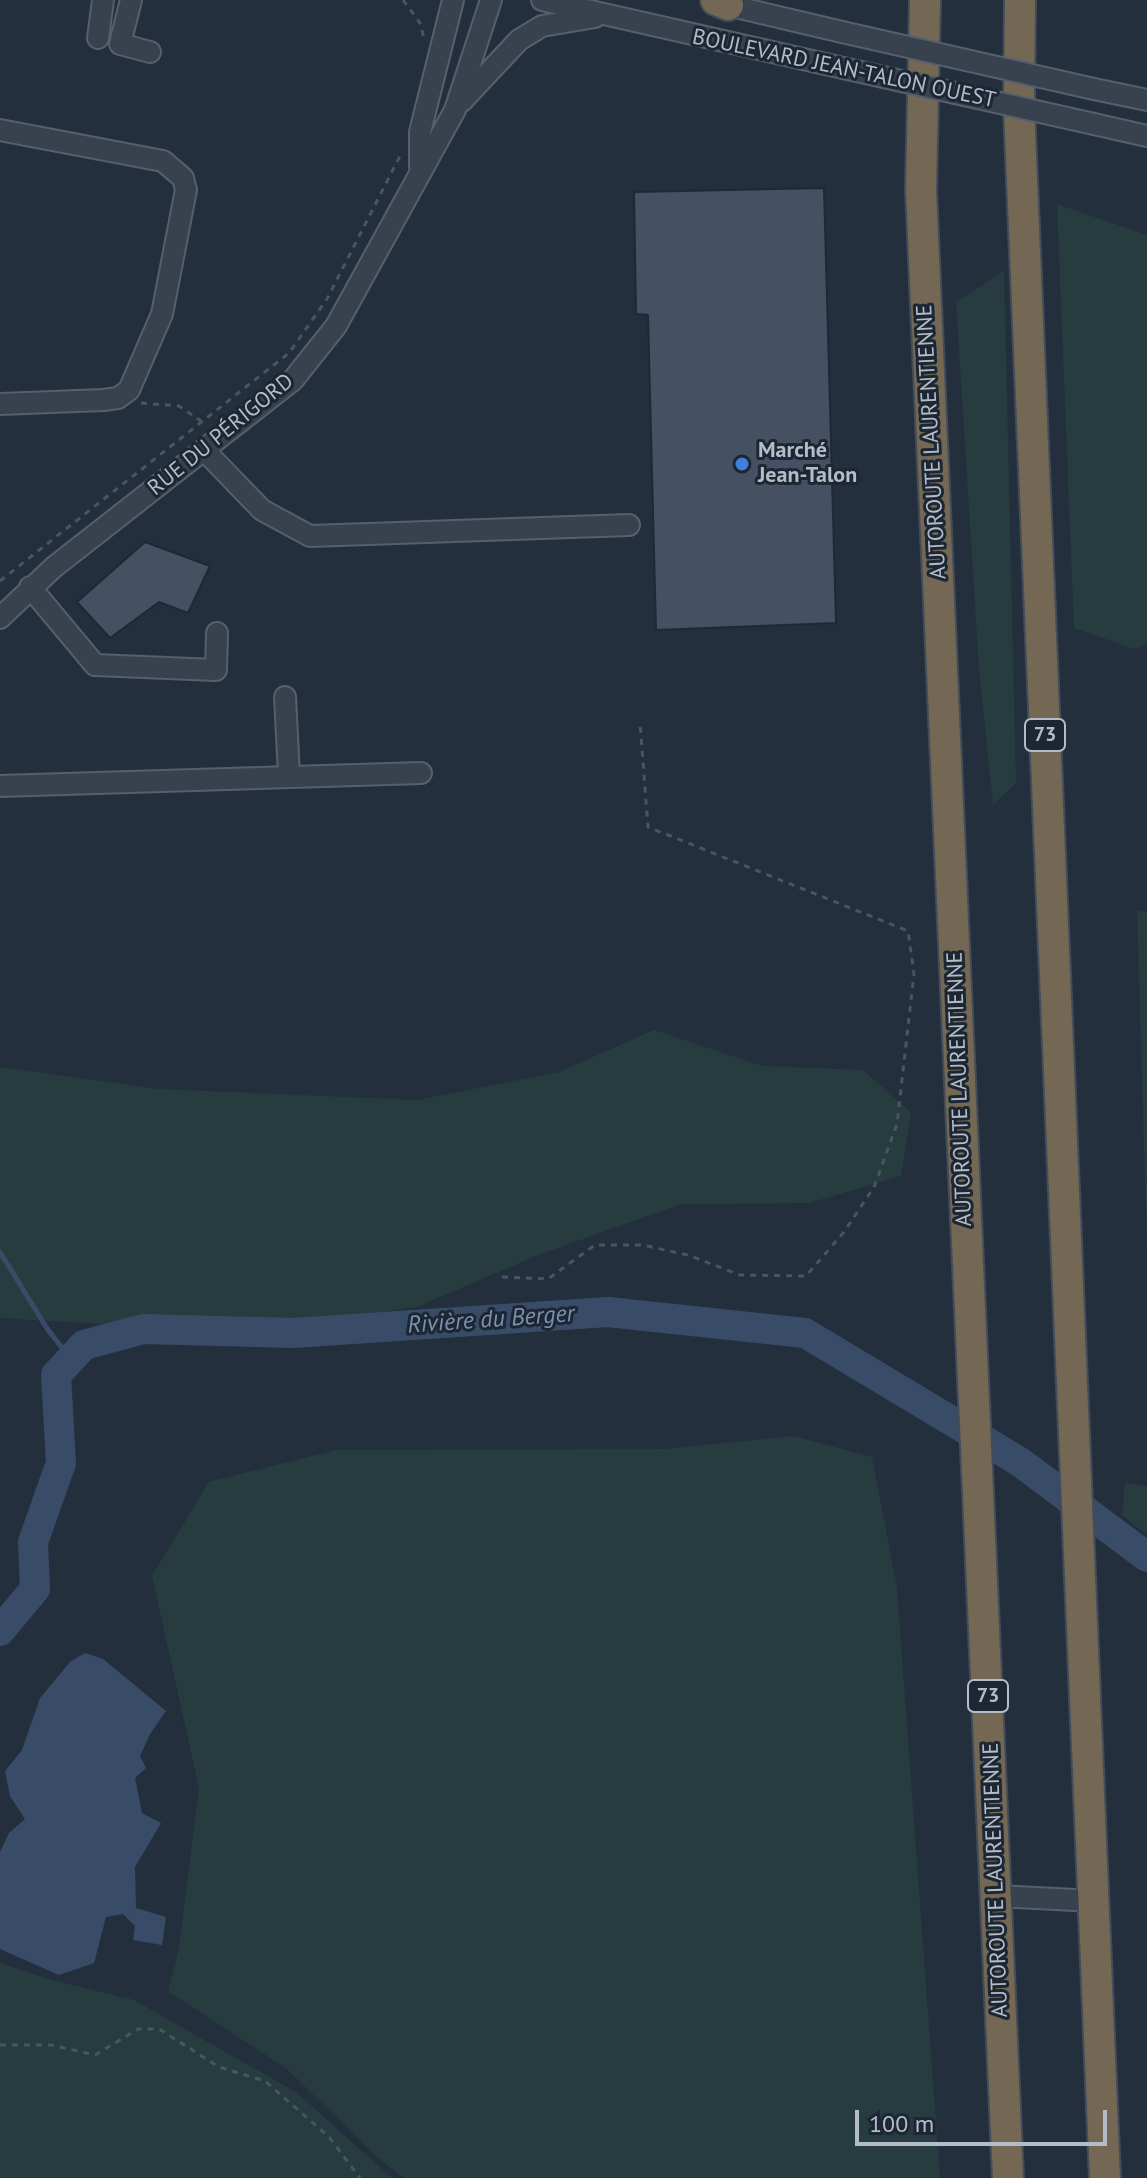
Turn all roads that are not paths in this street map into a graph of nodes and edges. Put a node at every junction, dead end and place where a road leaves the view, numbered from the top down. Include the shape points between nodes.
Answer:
1 (103, 0) edge
2 (131, 0) edge
3 (453, 0) edge
4 (491, 0) edge
5 (542, 0) edge
6 (925, 0) edge
7 (1020, 0) edge
8 (716, 2) edge
9 (601, 16) junction
10 (98, 38) dead end
11 (150, 52) dead end
12 (1147, 100) edge
13 (455, 110) junction
14 (0, 130) edge
15 (1147, 136) edge
16 (420, 171) junction
17 (0, 404) edge
18 (204, 450) junction
19 (629, 525) dead end
20 (30, 587) junction
21 (0, 618) edge
22 (217, 633) dead end
23 (285, 697) dead end
24 (421, 773) dead end
25 (289, 775) junction
26 (0, 786) edge
27 (997, 1896) junction
28 (1094, 1901) junction
29 (1008, 2178) edge
30 (1105, 2178) edge

1 - 10 street
2 - 11 street via 120,44
3 - 16 street, RUE DU PÉRIGORD via 420,132
4 - 13 street, RUE DU PÉRIGORD
5 - 9 street, BOULEVARD JEAN-TALON OUEST
6 - 27 highway, AUTOROUTE LAURENTIENNE / 73 via 921,190
7 - 28 highway, 73 via 1019,108
8 - 12 street, BOULEVARD JEAN-TALON OUEST, bridge
9 - 13 street via 542,26 519,40
9 - 15 street, BOULEVARD JEAN-TALON OUEST, bridge
13 - 16 street, RUE DU PÉRIGORD
14 - 17 street via 163,161 183,178 186,205 162,314 137,379 118,398
16 - 18 street, RUE DU PÉRIGORD via 336,326 293,380
18 - 19 street via 262,510 310,536
18 - 20 street, RUE DU PÉRIGORD
20 - 21 street, RUE DU PÉRIGORD
20 - 22 street via 95,665 216,670
23 - 25 street
24 - 25 street
25 - 26 street
27 - 28 street
27 - 29 highway, AUTOROUTE LAURENTIENNE / 73
28 - 30 highway, 73

